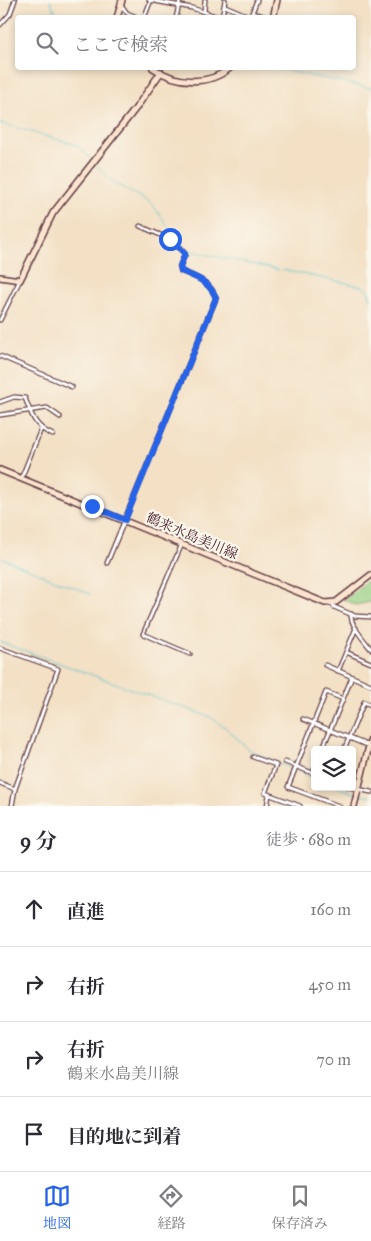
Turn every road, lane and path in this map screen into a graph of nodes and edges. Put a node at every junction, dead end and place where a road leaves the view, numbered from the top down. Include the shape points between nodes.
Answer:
1 (15, 0) edge
2 (150, 0) edge
3 (180, 0) edge
4 (205, 0) edge
5 (225, 0) edge
6 (257, 0) edge
7 (277, 0) edge
8 (121, 2) edge
9 (179, 6) junction
10 (225, 6) junction
11 (204, 12) junction
12 (118, 15) edge
13 (132, 15) edge
14 (145, 15) edge
15 (177, 15) edge
16 (215, 15) edge
17 (223, 15) edge
18 (248, 15) edge
19 (251, 15) edge
20 (273, 15) edge
21 (0, 19) edge
22 (5, 20) junction
23 (0, 25) edge
24 (161, 70) edge
25 (227, 70) edge
26 (140, 226) dead end
27 (0, 278) edge
28 (20, 280) junction
29 (0, 320) edge
30 (0, 356) edge
31 (72, 388) dead end
32 (0, 402) edge
33 (28, 409) junction
34 (0, 415) edge
35 (60, 417) dead end
36 (41, 429) junction
37 (53, 435) dead end
38 (0, 470) edge
39 (21, 479) junction
40 (125, 520) junction
41 (182, 544) junction
42 (107, 562) dead end
43 (371, 575) edge
44 (332, 603) junction
45 (351, 614) junction
46 (371, 617) edge
47 (356, 628) junction
48 (0, 648) edge
49 (371, 649) edge
50 (346, 652) junction
51 (190, 654) dead end
52 (371, 662) edge
53 (325, 665) dead end
54 (338, 671) junction
55 (352, 677) junction
56 (371, 684) edge
57 (343, 699) junction
58 (371, 705) edge
59 (303, 719) dead end
60 (314, 723) junction
61 (330, 731) junction
62 (349, 738) junction
63 (371, 738) edge
64 (324, 746) edge
65 (346, 746) edge
66 (369, 746) junction
67 (252, 757) dead end
68 (285, 762) dead end
69 (296, 766) junction
70 (311, 772) edge
71 (0, 783) edge
72 (16, 789) junction
73 (355, 791) edge
74 (371, 792) edge
75 (358, 793) junction
76 (269, 795) junction
77 (326, 804) edge
78 (12, 806) edge
79 (267, 806) edge
80 (300, 806) edge
81 (339, 806) edge
82 (354, 806) edge

1 - 22 street
2 - 9 street
2 - 14 street
3 - 9 street
4 - 11 street
5 - 10 street
6 - 19 street
7 - 20 street
8 - 12 street
8 - 13 street
9 - 11 street
9 - 15 street
10 - 17 street
10 - 18 street
11 - 16 street
21 - 22 street
22 - 23 street
24 - 25 street via 190,80 205,81
24 - 28 street via 136,108 53,213
26 - 40 street via 174,241 185,254 181,271 205,281 216,298
27 - 28 street
28 - 29 street
30 - 31 street
32 - 33 street via 14,397 25,398
33 - 34 street
33 - 35 street via 47,408
33 - 36 street
36 - 37 street
36 - 39 street
38 - 39 street, 鶴来水島美川線
39 - 40 street, 鶴来水島美川線
40 - 41 street, 鶴来水島美川線
40 - 42 street
41 - 44 street, 鶴来水島美川線 via 316,600
41 - 51 street via 143,634
43 - 44 street
44 - 45 street
45 - 46 street
45 - 47 street
47 - 49 street
47 - 50 street
48 - 72 street via 58,668
50 - 52 street
50 - 54 street
53 - 54 street
54 - 55 street
55 - 56 street
55 - 57 street
57 - 60 street via 326,692
57 - 61 street
58 - 62 street via 364,702
59 - 60 street
60 - 61 street
60 - 69 street
61 - 62 street
61 - 64 street
62 - 65 street
62 - 66 street
63 - 66 street
66 - 75 street
67 - 76 street via 276,765 266,788 265,793
68 - 69 street
69 - 70 street
69 - 77 street via 288,787
71 - 72 street
72 - 78 street
73 - 75 street
74 - 75 street
75 - 82 street
76 - 79 street
76 - 80 street
77 - 81 street

